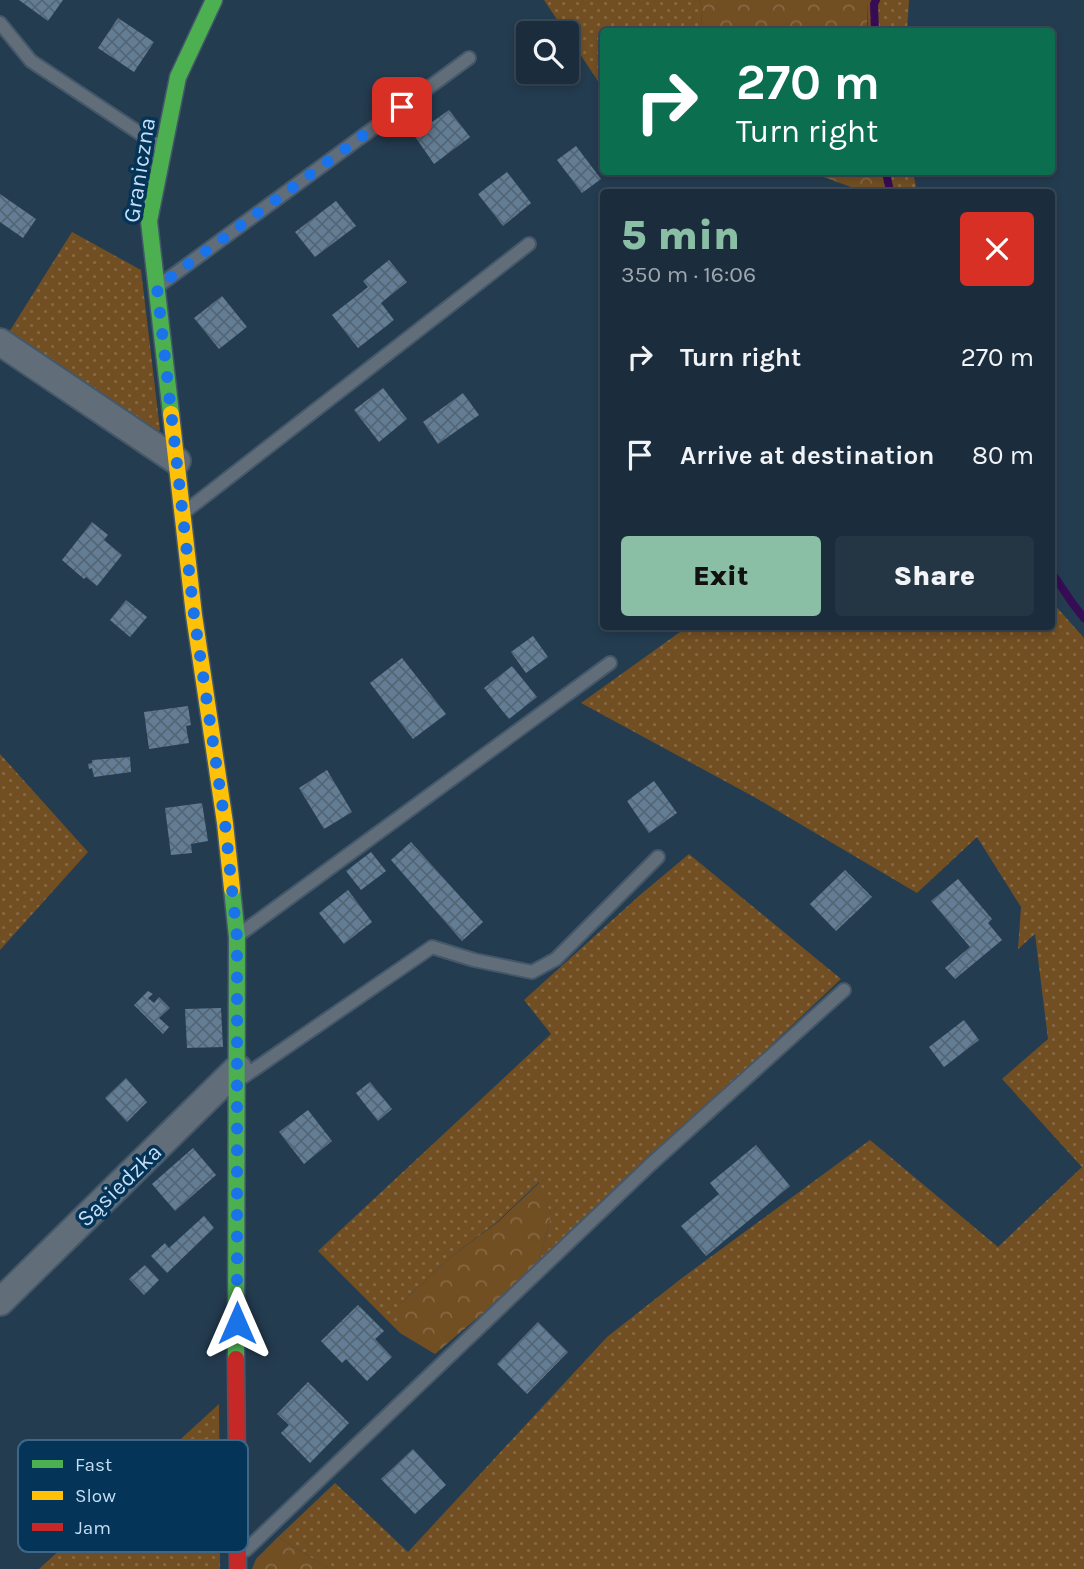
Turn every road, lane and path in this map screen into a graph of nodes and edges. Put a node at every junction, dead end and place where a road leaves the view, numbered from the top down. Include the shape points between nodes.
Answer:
1 (214, 0) edge
2 (0, 23) edge
3 (469, 58) dead end
4 (163, 149) junction
5 (529, 244) dead end
6 (157, 287) junction
7 (0, 342) edge
8 (177, 461) junction
9 (183, 513) junction
10 (610, 663) dead end
11 (658, 857) dead end
12 (237, 937) junction
13 (844, 990) dead end
14 (238, 1075) junction
15 (0, 1302) edge
16 (237, 1440) edge
17 (238, 1563) edge

1 - 4 street, Graniczna via 178,76
2 - 4 lane via 31,61
3 - 6 lane
4 - 6 street, Graniczna via 149,221
5 - 9 lane
6 - 8 street, Graniczna
7 - 8 street
8 - 9 street, Graniczna
9 - 12 street, Graniczna
10 - 12 lane
11 - 14 lane via 556,959 532,972 432,947
12 - 14 street, Graniczna
13 - 17 lane via 650,1165
14 - 15 street, Sąsiedzka
14 - 16 street, Graniczna

